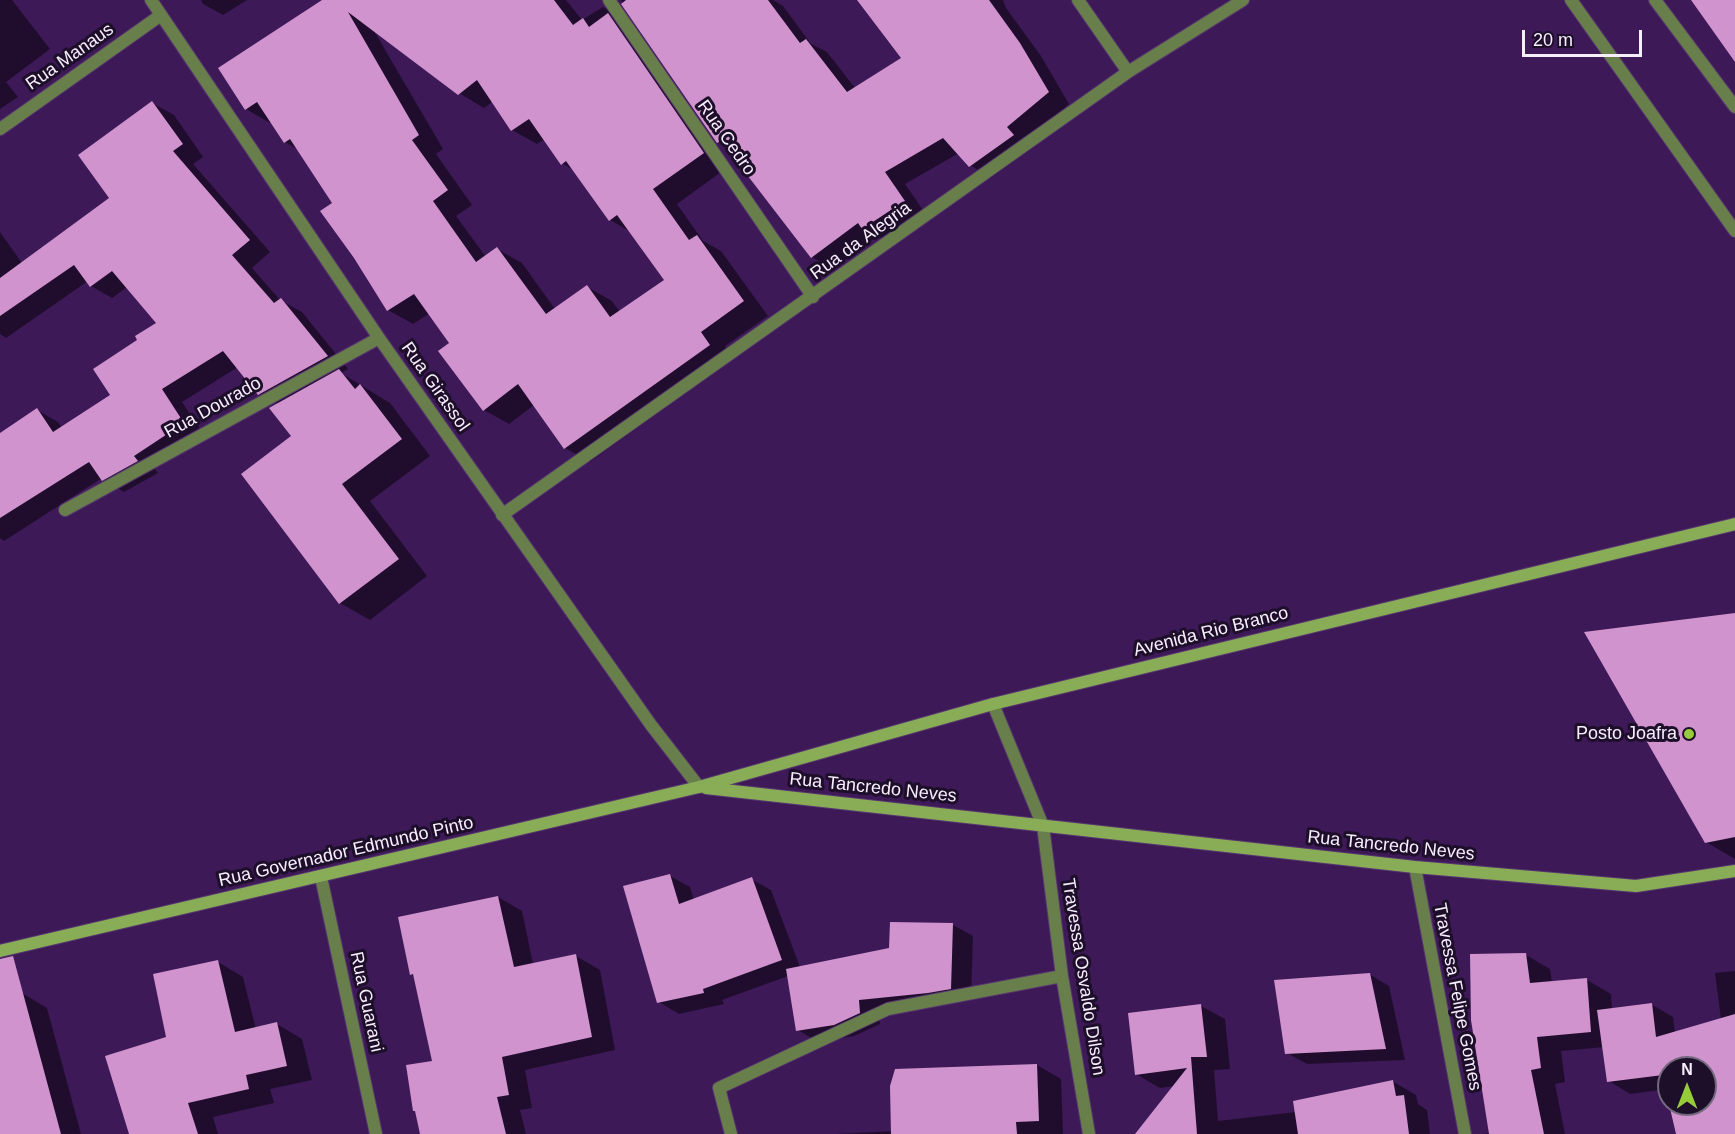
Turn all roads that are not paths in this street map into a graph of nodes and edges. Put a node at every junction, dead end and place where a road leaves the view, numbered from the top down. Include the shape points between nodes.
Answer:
1 (151, 0) edge
2 (609, 0) edge
3 (1078, 0) edge
4 (1243, 0) edge
5 (1571, 0) edge
6 (1655, 0) edge
7 (161, 15) junction
8 (1128, 72) junction
9 (1735, 107) edge
10 (0, 129) edge
11 (1735, 231) edge
12 (813, 297) junction
13 (379, 338) junction
14 (65, 510) dead end
15 (502, 515) junction
16 (1735, 524) edge
17 (993, 704) junction
18 (699, 787) junction
19 (1043, 826) junction
20 (1415, 867) junction
21 (1735, 871) edge
22 (321, 877) junction
23 (0, 951) edge
24 (1062, 976) junction
25 (376, 1134) edge
26 (731, 1134) edge
27 (1089, 1134) edge
28 (1465, 1134) edge

1 - 7 street, Rua Girassol
2 - 12 street, Rua Cedro
3 - 8 street
4 - 8 street, Rua da Alegria
5 - 11 street
6 - 9 street
7 - 10 street, Rua Manaus
7 - 13 street, Rua Girassol
8 - 12 street, Rua da Alegria
12 - 15 street, Rua da Alegria
13 - 14 street, Rua Dourado
13 - 15 street, Rua Girassol
15 - 18 street, Rua Girassol
16 - 17 street, Avenida Rio Branco
17 - 18 street, Avenida Rio Branco
17 - 19 street
18 - 19 street, Rua Tancredo Neves
18 - 22 street, Rua Governador Edmundo Pinto
19 - 20 street, Rua Tancredo Neves
19 - 24 street, Travessa Osvaldo Dilson
20 - 21 street, Rua Tancredo Neves via 1636,886
20 - 28 street, Travessa Felipe Gomes
22 - 23 street, Rua Governador Edmundo Pinto
22 - 25 street, Rua Guarani
24 - 26 street via 888,1009 719,1088
24 - 27 street, Travessa Osvaldo Dilson

